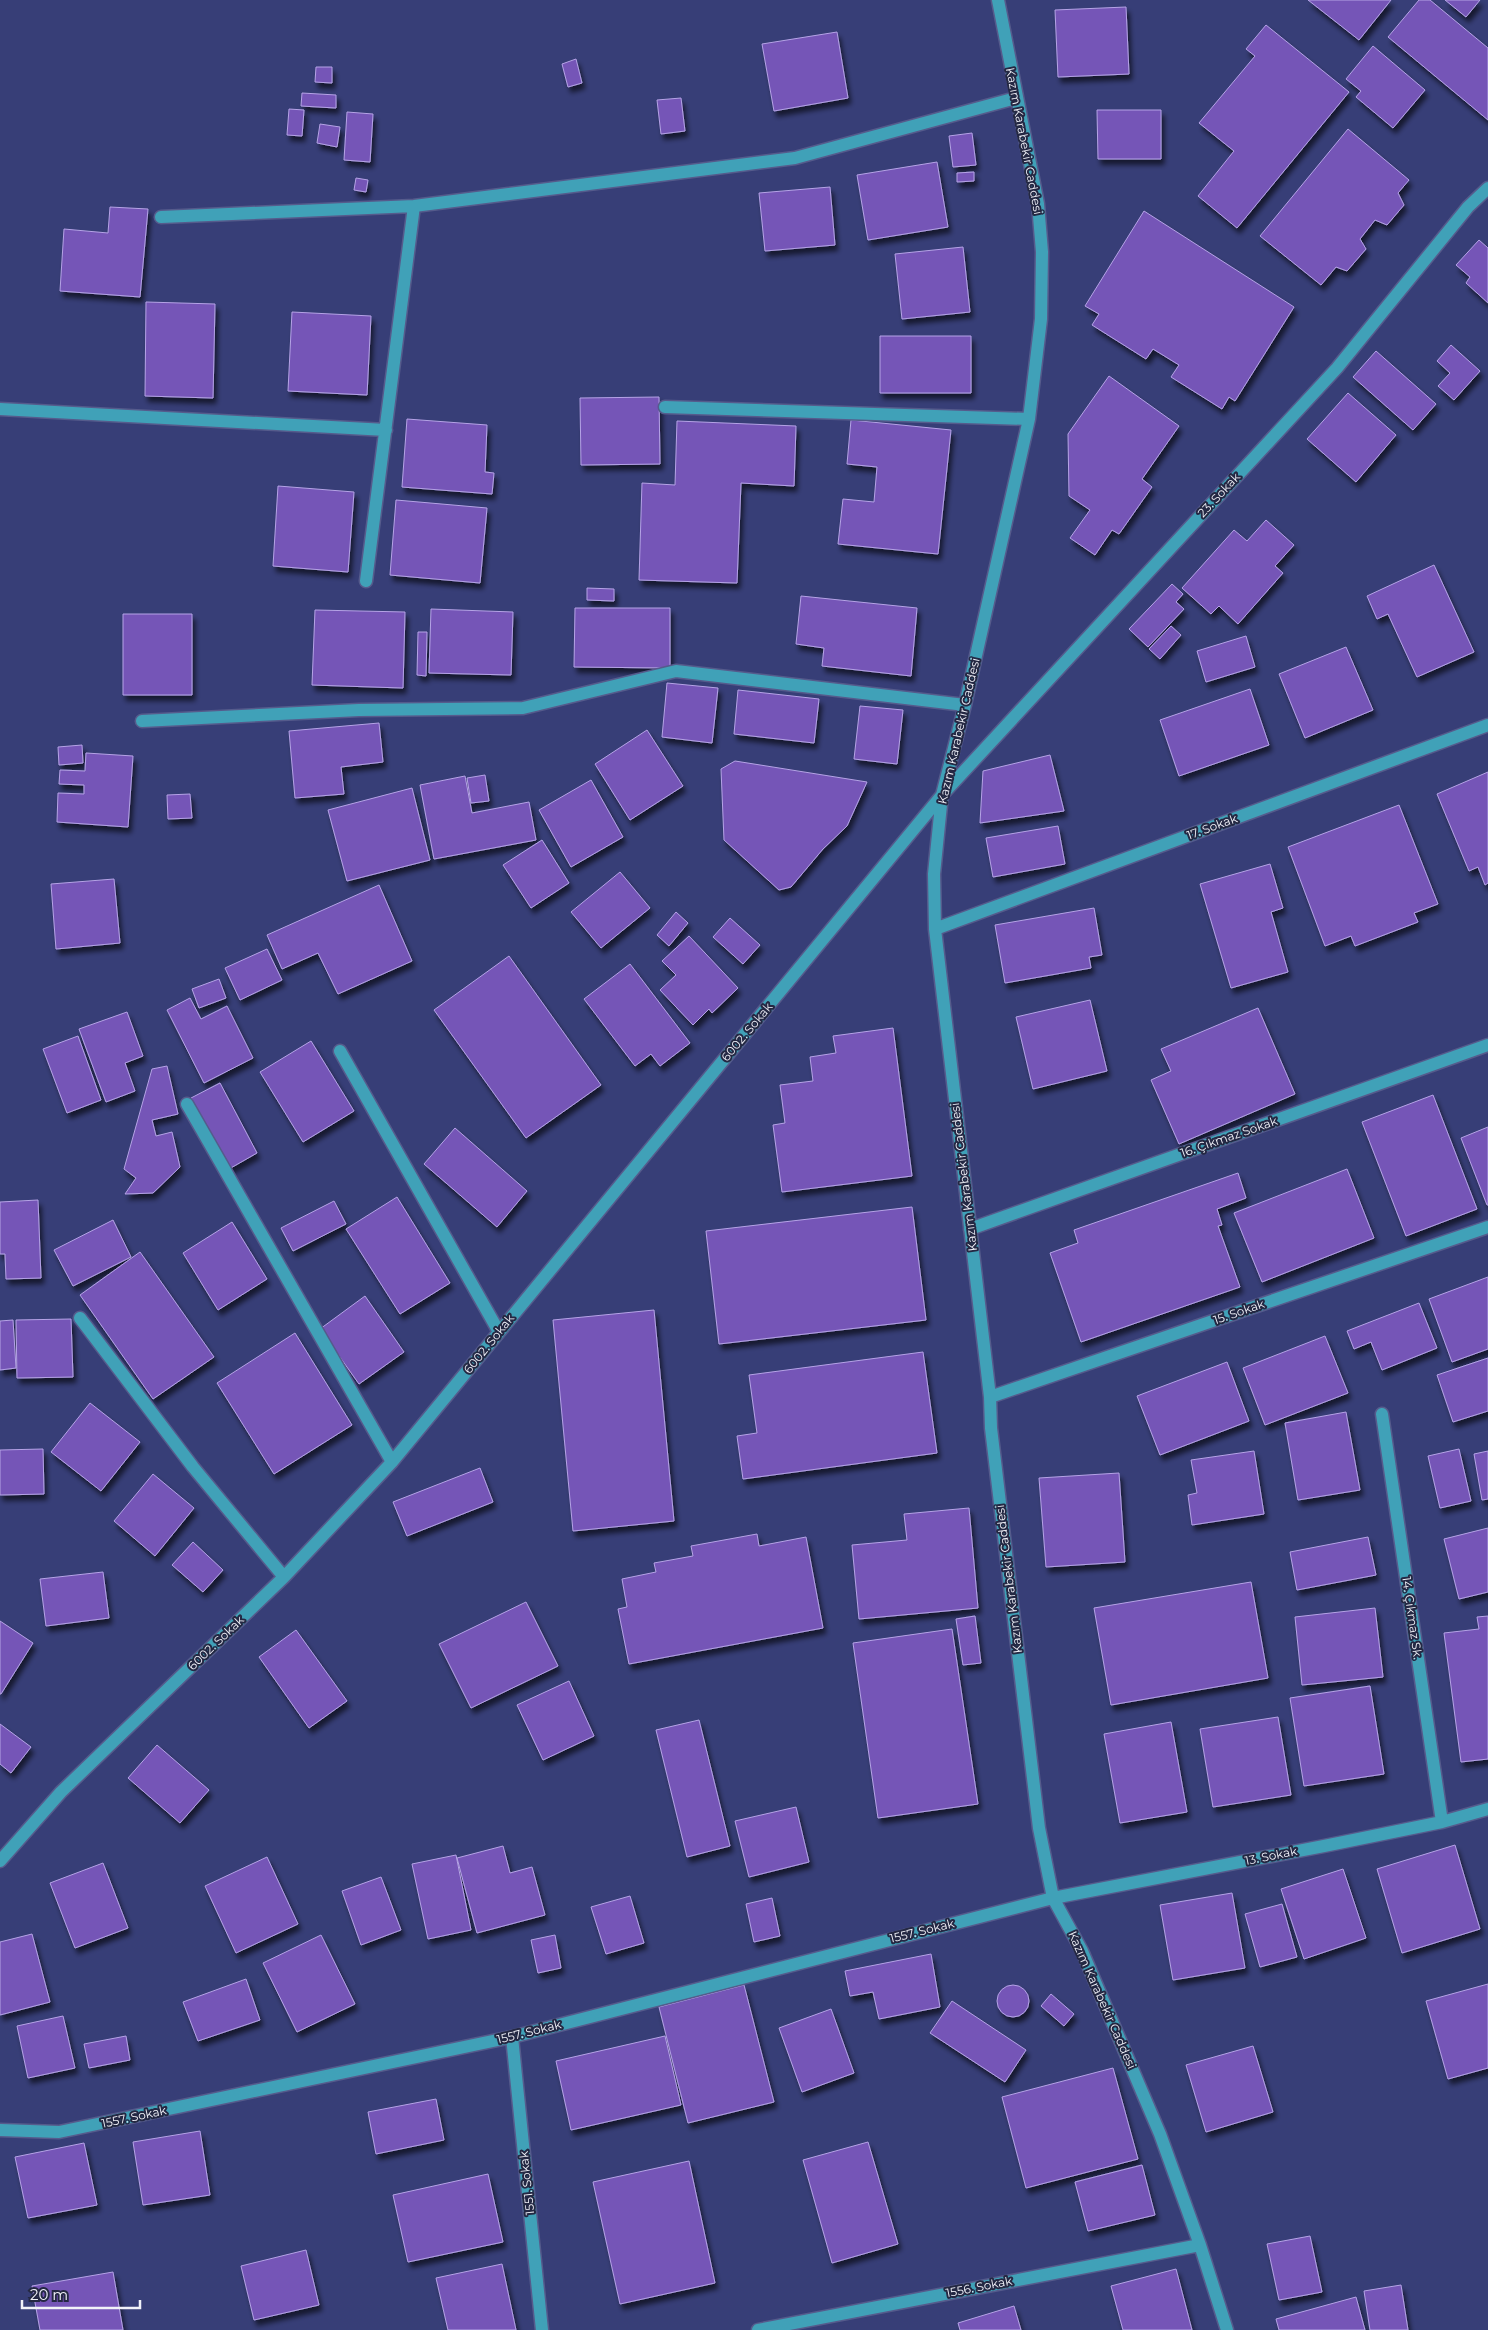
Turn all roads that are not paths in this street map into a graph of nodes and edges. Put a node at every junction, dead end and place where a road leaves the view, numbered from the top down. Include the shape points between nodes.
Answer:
1 (998, 0) edge
2 (1016, 98) junction
3 (1488, 188) edge
4 (414, 206) junction
5 (161, 217) dead end
6 (665, 407) dead end
7 (0, 409) edge
8 (1029, 419) junction
9 (386, 430) junction
10 (366, 582) dead end
11 (965, 705) junction
12 (142, 722) dead end
13 (1488, 725) edge
14 (942, 795) junction
15 (935, 929) junction
16 (1488, 1045) edge
17 (340, 1051) dead end
18 (187, 1104) dead end
19 (1488, 1227) edge
20 (970, 1229) junction
21 (80, 1318) dead end
22 (499, 1332) junction
23 (990, 1397) junction
24 (1382, 1414) dead end
25 (392, 1462) junction
26 (284, 1577) junction
27 (1488, 1810) edge
28 (1442, 1822) junction
29 (0, 1861) edge
30 (1053, 1898) junction
31 (512, 2037) junction
32 (0, 2130) edge
33 (1200, 2244) junction
34 (823, 2324) edge
35 (542, 2330) edge
36 (758, 2330) edge
37 (1227, 2330) edge

1 - 2 street, Kazım Karabekir Caddesi
2 - 4 street via 795,158
2 - 8 street, Kazım Karabekir Caddesi via 1038,204 1042,252 1041,319
3 - 14 street, 23. Sokak via 1468,206 1337,368
4 - 5 street
4 - 9 street
6 - 8 street
7 - 9 street
8 - 11 street, Kazım Karabekir Caddesi
9 - 10 street
11 - 12 street via 676,671 523,708 359,710
11 - 14 street, Kazım Karabekir Caddesi
13 - 15 street, 17. Sokak
14 - 15 street, Kazım Karabekir Caddesi via 934,874
14 - 22 street, 6002. Sokak
15 - 20 street, Kazım Karabekir Caddesi
16 - 20 street, 16. Çıkmaz Sokak
17 - 22 street
18 - 25 street
19 - 23 street, 15. Sokak
20 - 23 street, Kazım Karabekir Caddesi
21 - 26 street via 193,1467
22 - 25 street, 6002. Sokak
23 - 30 street, Kazım Karabekir Caddesi via 991,1428 1039,1828
24 - 28 street, 14. Çıkmaz Sk.
25 - 26 street, 6002. Sokak
26 - 29 street, 6002. Sokak via 61,1792
27 - 28 street, 13. Sokak
28 - 30 street, 13. Sokak
30 - 31 street, 1557. Sokak
30 - 33 street, Kazım Karabekir Caddesi via 1082,1951 1114,2024 1160,2134
31 - 32 street, 1557. Sokak via 59,2132
31 - 35 street, 1551. Sokak
33 - 34 street, 1556. Sokak
33 - 37 street, Kazım Karabekir Caddesi
34 - 36 street, 1556. Sokak

